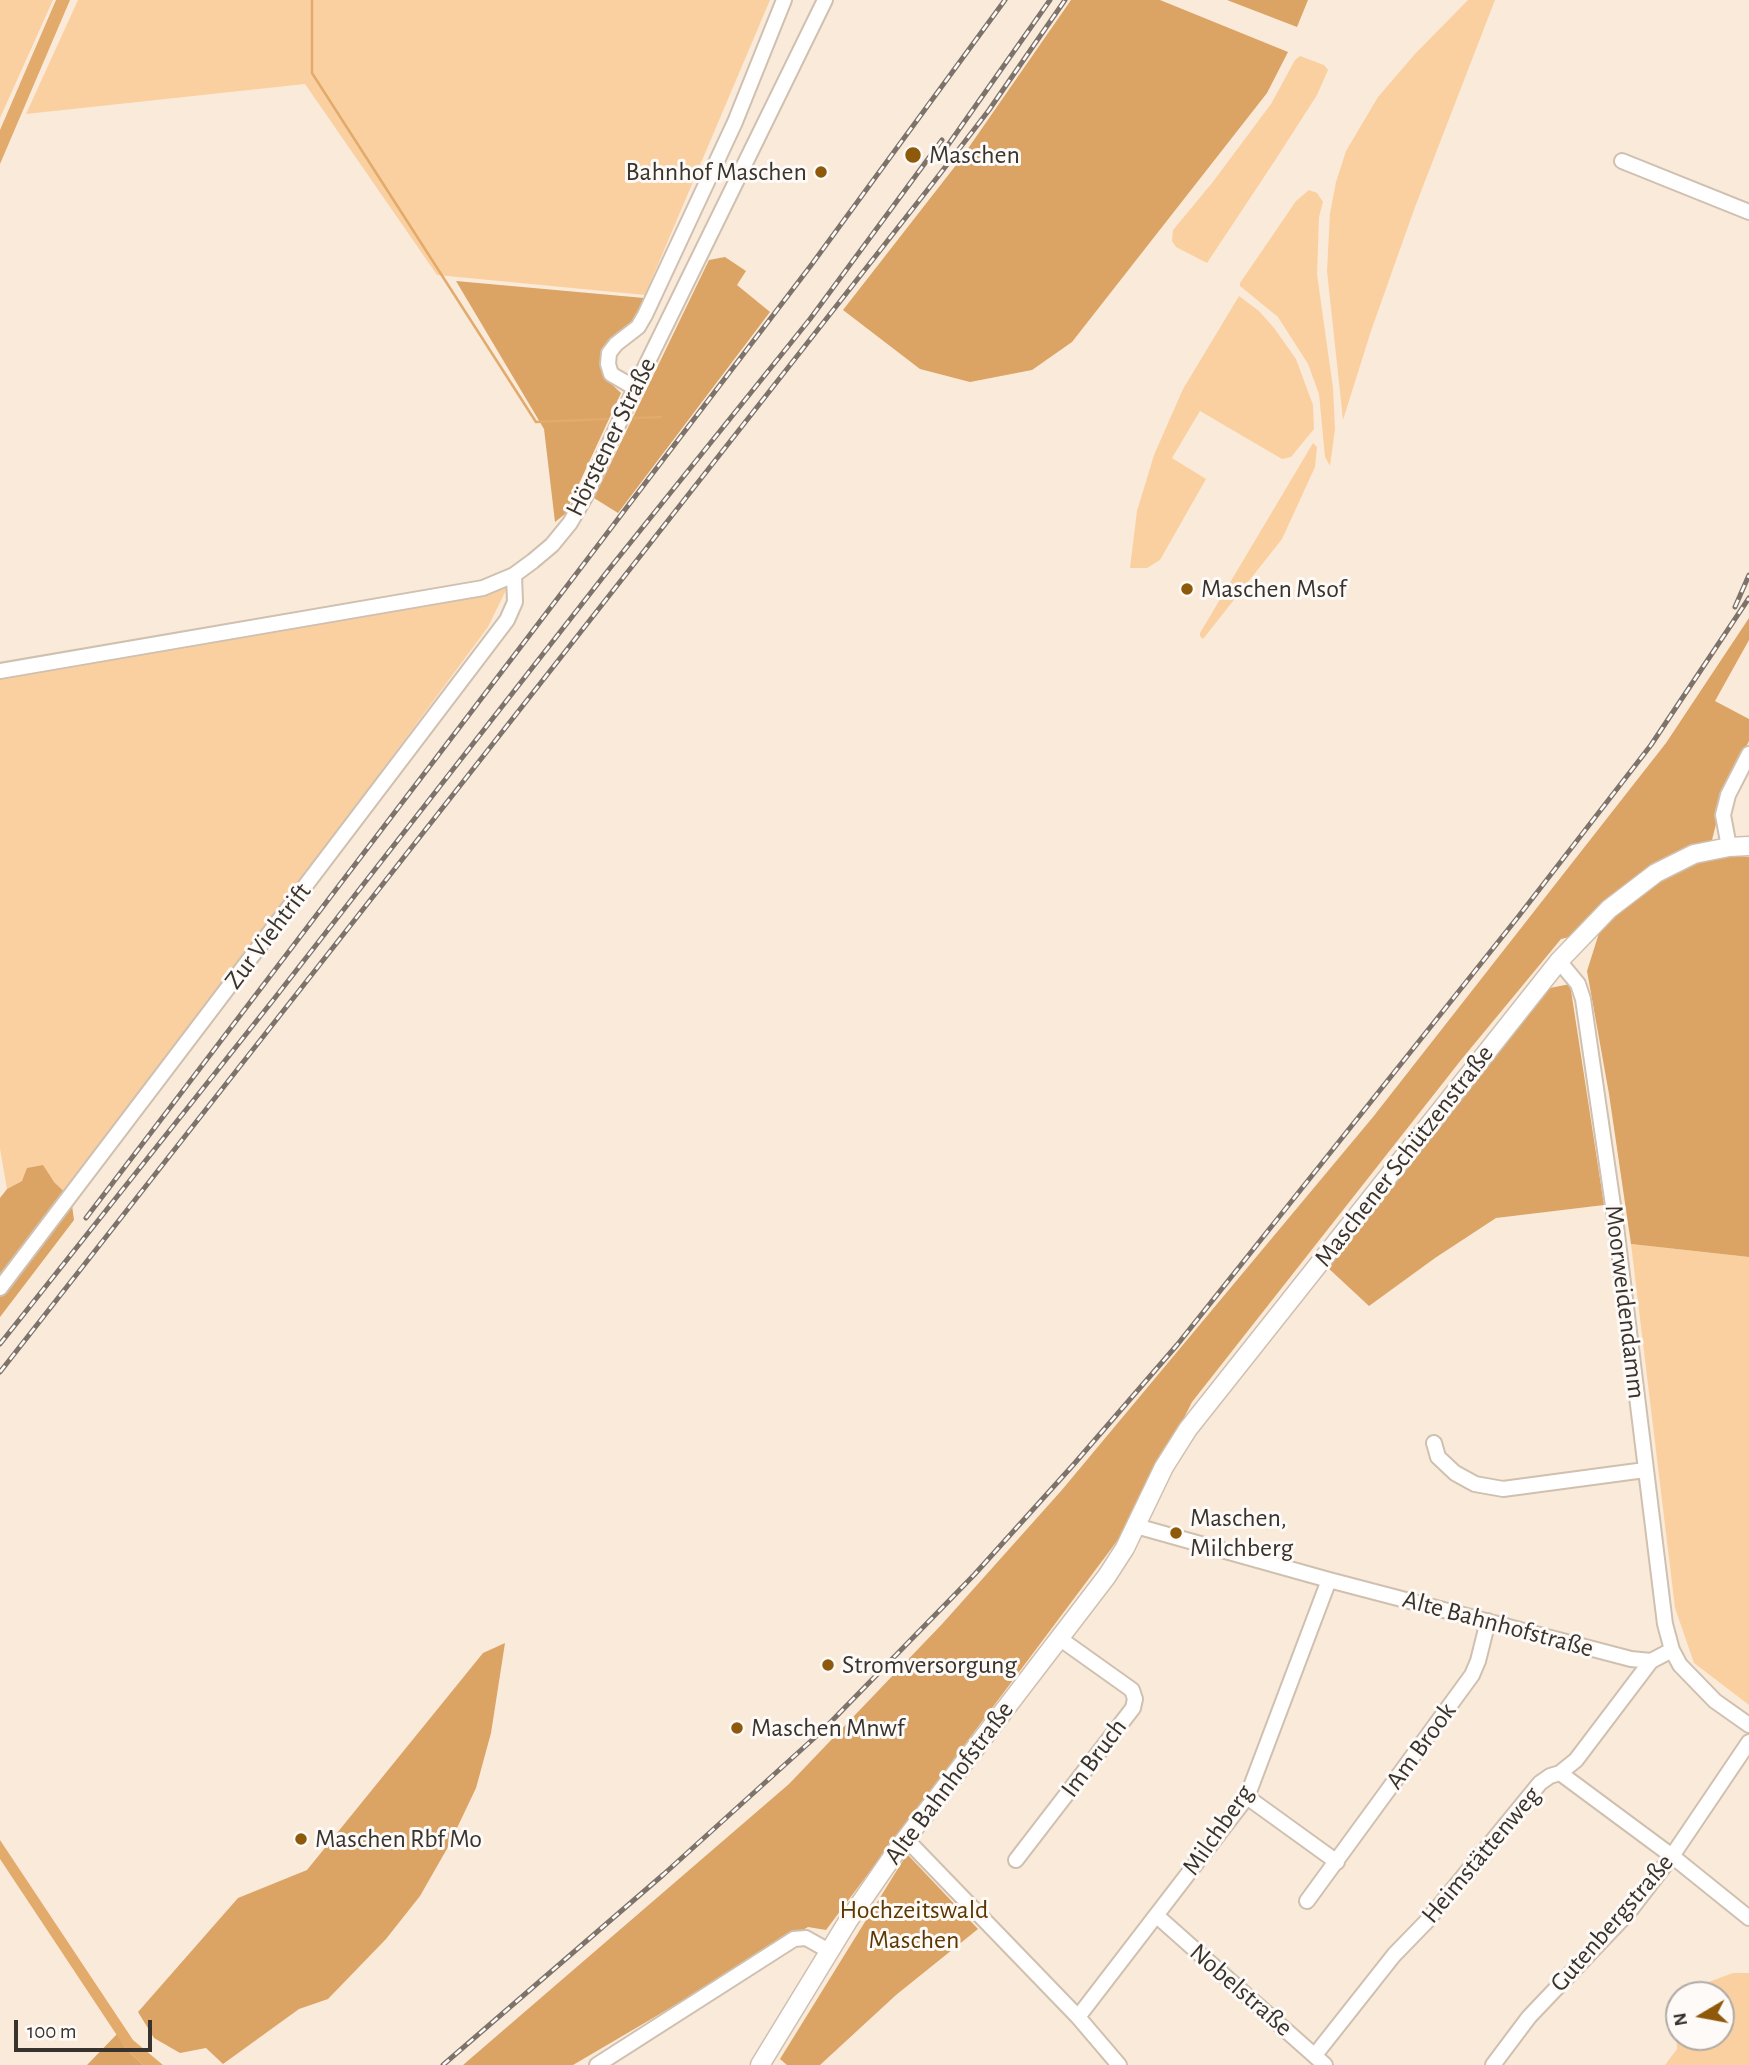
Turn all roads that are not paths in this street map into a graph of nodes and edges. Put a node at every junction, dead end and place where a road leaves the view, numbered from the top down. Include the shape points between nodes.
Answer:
1 (784, 0) edge
2 (825, 0) edge
3 (1622, 161) dead end
4 (1749, 212) edge
5 (635, 388) junction
6 (514, 575) junction
7 (0, 671) edge
8 (1749, 754) edge
9 (1729, 846) junction
10 (1749, 846) edge
11 (1559, 961) junction
12 (0, 1289) edge
13 (1434, 1443) dead end
14 (1645, 1470) junction
15 (1136, 1526) junction
16 (1329, 1580) junction
17 (1489, 1621) junction
18 (1059, 1638) junction
19 (1672, 1650) junction
20 (1651, 1661) junction
21 (1749, 1725) edge
22 (1749, 1742) edge
23 (1560, 1773) junction
24 (1247, 1797) junction
25 (905, 1839) junction
26 (1672, 1856) junction
27 (1016, 1860) dead end
28 (1337, 1862) junction
29 (1307, 1901) dead end
30 (1157, 1916) junction
31 (1749, 1917) edge
32 (829, 1951) junction
33 (1078, 2017) junction
34 (1320, 2060) edge
35 (597, 2065) edge
36 (760, 2065) edge
37 (1119, 2065) edge
38 (1493, 2065) edge

1 - 5 street via 735,122 645,315 609,353 611,374
2 - 5 street, Hörstener Straße
3 - 4 street
5 - 6 street, Hörstener Straße via 570,523 552,545
6 - 7 street, Hörstener Straße via 483,588
6 - 12 street, Zur Viehtrift via 515,602 508,620
8 - 9 street via 1725,805
9 - 10 main road, Maschener Schützenstraße
9 - 11 main road, Maschener Schützenstraße via 1694,854 1656,873 1609,909
11 - 14 street, Moorweidendamm via 1583,999
11 - 15 main road, Maschener Schützenstraße via 1188,1429
13 - 14 street via 1437,1457 1455,1473 1503,1489
14 - 19 street, Moorweidendamm
15 - 16 street, Alte Bahnhofstraße
15 - 18 main road, Alte Bahnhofstraße via 1107,1576
16 - 17 street, Alte Bahnhofstraße
16 - 24 street, Milchberg
17 - 20 street, Alte Bahnhofstraße
17 - 28 street, Am Brook via 1472,1675
18 - 25 main road, Alte Bahnhofstraße
18 - 27 street, Im Bruch via 1132,1690 1135,1699 1133,1708
19 - 20 street
19 - 21 street via 1698,1685
20 - 23 street, Heimstättenweg via 1576,1760
22 - 26 street, Gutenbergstraße
23 - 26 street
23 - 34 street, Heimstättenweg via 1540,1783 1394,1955
24 - 28 street
24 - 30 street, Milchberg
25 - 32 main road, Alte Bahnhofstraße
25 - 33 street
26 - 31 street
26 - 38 street, Gutenbergstraße via 1628,1913 1529,2017
28 - 29 street, Am Brook
30 - 33 street, Milchberg
30 - 34 street, Nobelstraße
32 - 35 street via 806,1938 794,1939
32 - 36 main road, Alte Bahnhofstraße
33 - 37 street

